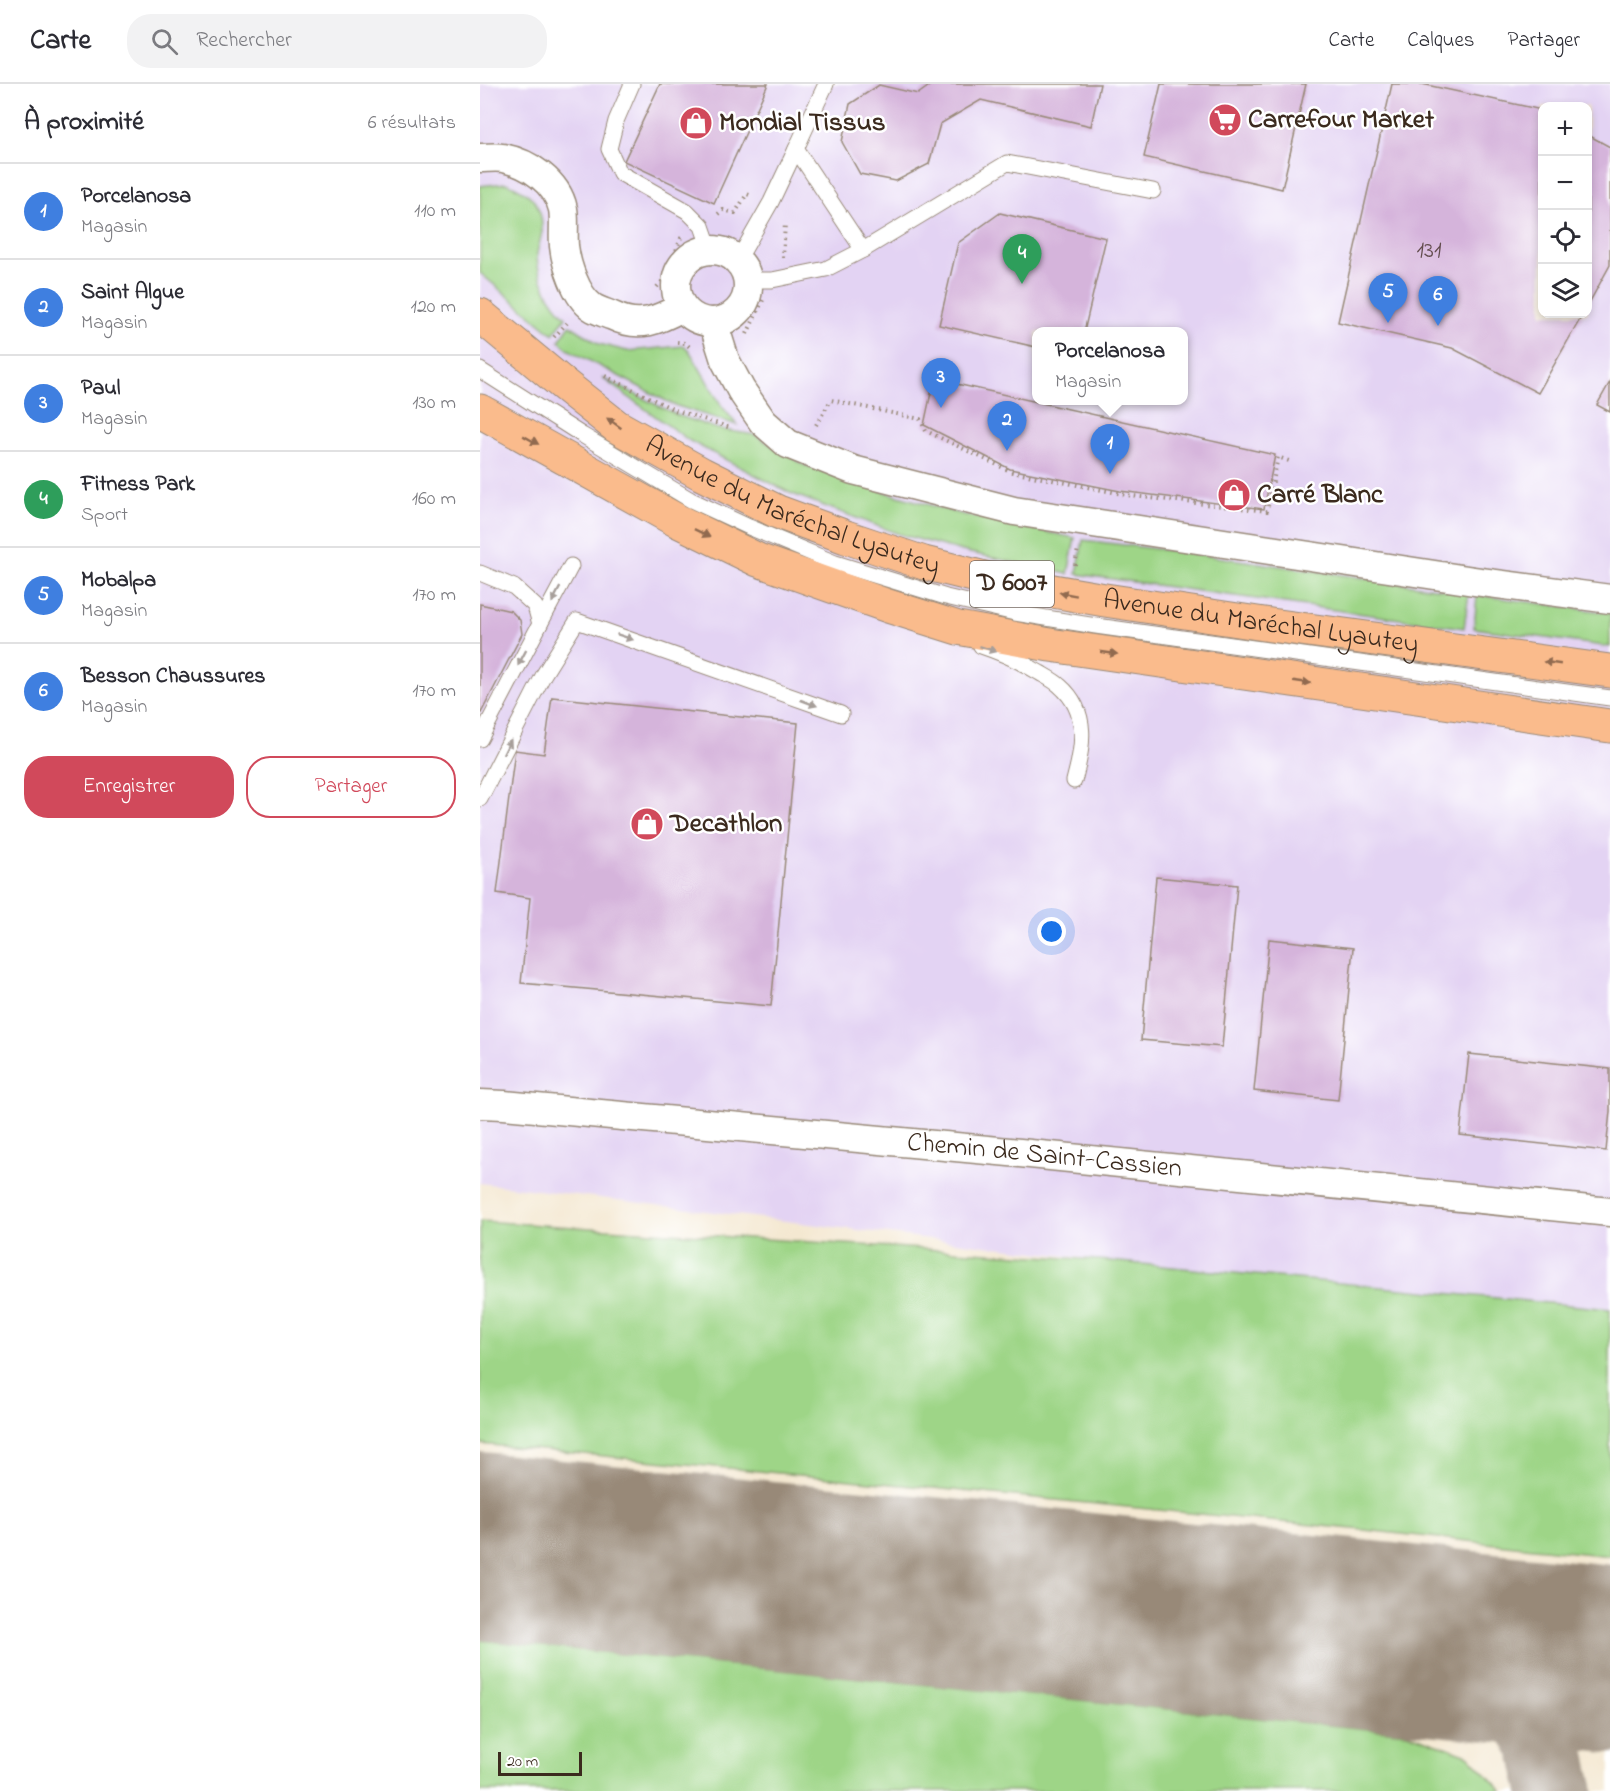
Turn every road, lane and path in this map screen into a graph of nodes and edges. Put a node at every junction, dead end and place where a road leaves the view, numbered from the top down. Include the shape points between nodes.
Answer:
1 (632, 84) edge
2 (826, 84) edge
3 (796, 149) junction
4 (480, 158) edge
5 (1153, 191) dead end
6 (710, 249) junction
7 (863, 250) junction
8 (753, 273) junction
9 (682, 307) junction
10 (480, 315) edge
11 (713, 322) junction
12 (575, 324) dead end
13 (747, 335) dead end
14 (671, 342) dead end
15 (549, 343) dead end
16 (725, 360) junction
17 (480, 370) edge
18 (599, 373) dead end
19 (480, 411) edge
20 (763, 422) junction
21 (815, 426) dead end
22 (1292, 462) dead end
23 (758, 560) junction
24 (571, 566) dead end
25 (480, 573) edge
26 (1610, 599) edge
27 (540, 624) junction
28 (1610, 671) edge
29 (1610, 698) edge
30 (841, 714) dead end
31 (1610, 726) edge
32 (480, 739) edge
33 (1074, 781) dead end
34 (480, 799) edge
35 (480, 1104) edge
36 (1610, 1212) edge

1 - 6 lane via 609,149 620,173 687,211 702,226
2 - 3 lane
3 - 7 lane
3 - 8 lane via 771,202
4 - 9 street via 519,163 538,173 555,190 563,208 564,247 572,280 590,306 638,324
5 - 7 lane via 1007,163
6 - 8 street via 725,252
6 - 9 street via 683,264 676,293
7 - 8 lane via 826,269
8 - 11 street via 744,304 725,320
8 - 13 path
9 - 11 street via 701,321
28 -> 10 main road, Avenue du Maréchal Lyautey / D 6007 via 1105,600 1001,582 924,563 778,512 616,426
11 - 16 street
12 - 15 path via 570,320
14 - 16 path via 685,343 695,351 705,369
16 - 20 street
17 - 29 lane via 691,500 836,562 946,597 1096,626
18 - 20 path via 675,410 734,429 751,431
19 -> 23 main road, Avenue du Maréchal Lyautey / D 6007 via 676,520
20 - 26 street via 788,444 853,470 1014,511
21 - 22 path via 831,400 920,419 926,431 1012,472 1132,496 1267,511 1278,457
23 -> 31 main road, Avenue du Maréchal Lyautey / D 6007 via 958,628 1050,645
23 -> 33 lane via 836,603 992,650 1060,686 1080,717 1081,754
24 -> 27 lane
25 - 27 lane via 514,588 535,606
27 -> 32 lane
34 -> 30 lane via 544,674 577,621
35 - 36 street, Chemin de Saint-Cassien

